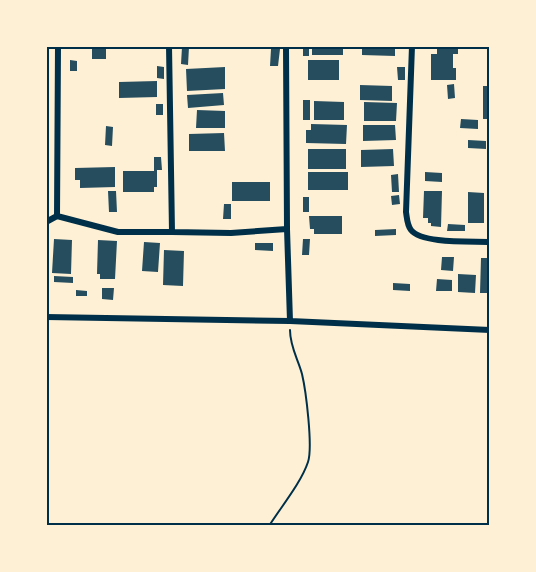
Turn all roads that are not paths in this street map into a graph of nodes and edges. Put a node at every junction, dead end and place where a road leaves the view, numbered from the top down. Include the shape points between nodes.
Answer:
1 (58, 46) edge
2 (169, 46) edge
3 (286, 46) edge
4 (412, 46) edge
5 (57, 216) junction
6 (46, 222) edge
7 (287, 229) junction
8 (172, 232) junction
9 (489, 242) edge
10 (46, 317) edge
11 (290, 321) junction
12 (489, 330) edge

1 - 5 street
2 - 8 street
3 - 7 street
4 - 9 street via 406,212 409,228 416,236 427,239
5 - 6 street
5 - 8 street via 118,232
7 - 8 street
7 - 11 street
10 - 11 street
11 - 12 street

